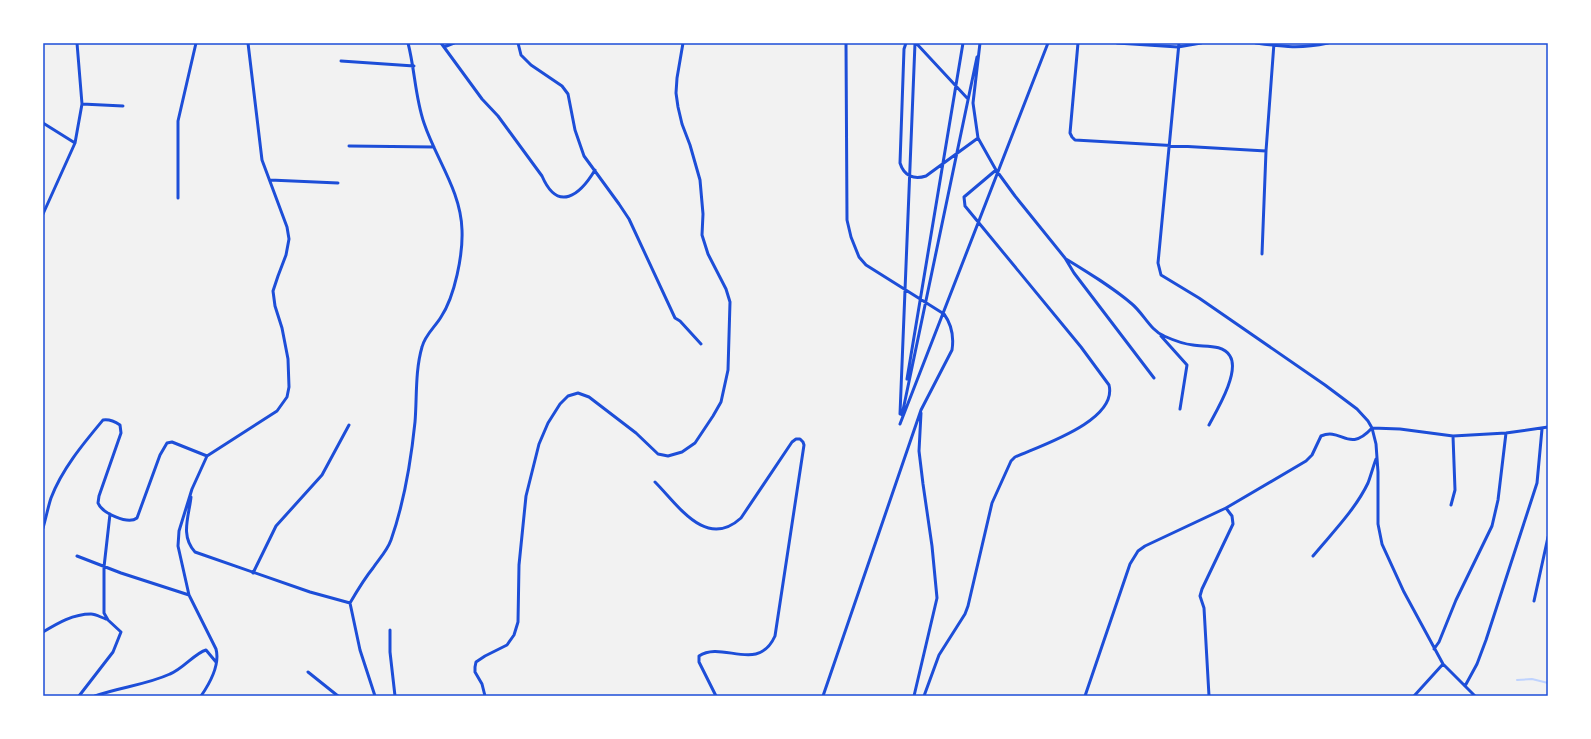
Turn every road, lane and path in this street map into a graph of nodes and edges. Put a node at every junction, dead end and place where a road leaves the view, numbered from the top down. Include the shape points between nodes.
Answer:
1 (77, 43) edge
2 (196, 43) edge
3 (248, 43) edge
4 (408, 43) edge
5 (441, 43) edge
6 (454, 43) edge
7 (518, 43) edge
8 (683, 43) edge
9 (846, 43) edge
10 (906, 43) edge
11 (916, 43) edge
12 (963, 43) edge
13 (980, 43) edge
14 (1048, 43) edge
15 (1078, 43) edge
16 (1117, 43) edge
17 (1178, 43) edge
18 (1201, 43) edge
19 (1256, 43) edge
20 (1328, 43) edge
21 (1274, 44) edge
22 (444, 47) junction
23 (1178, 47) junction
24 (342, 61) dead end
25 (414, 66) junction
26 (956, 86) junction
27 (968, 98) junction
28 (973, 103) junction
29 (82, 104) junction
30 (123, 106) dead end
31 (43, 123) edge
32 (978, 138) junction
33 (75, 142) junction
34 (1169, 145) junction
35 (349, 146) dead end
36 (434, 147) junction
37 (1266, 152) junction
38 (956, 154) junction
39 (943, 164) junction
40 (595, 170) junction
41 (997, 171) junction
42 (909, 176) junction
43 (270, 180) junction
44 (338, 183) dead end
45 (178, 198) dead end
46 (43, 214) edge
47 (978, 222) junction
48 (1262, 254) dead end
49 (1065, 258) junction
50 (905, 289) junction
51 (921, 299) junction
52 (926, 302) junction
53 (943, 313) junction
54 (1160, 334) junction
55 (701, 344) dead end
56 (1154, 378) dead end
57 (1180, 409) dead end
58 (921, 410) junction
59 (900, 424) junction
60 (349, 425) dead end
61 (1209, 425) dead end
62 (1548, 427) edge
63 (1372, 428) junction
64 (1542, 429) junction
65 (1506, 433) junction
66 (1453, 436) junction
67 (207, 456) junction
68 (1377, 457) junction
69 (655, 482) dead end
70 (192, 490) junction
71 (1451, 505) dead end
72 (1226, 508) junction
73 (110, 514) junction
74 (43, 528) edge
75 (1548, 537) edge
76 (77, 556) dead end
77 (1313, 556) dead end
78 (104, 566) junction
79 (254, 573) junction
80 (189, 595) junction
81 (1534, 601) dead end
82 (350, 603) junction
83 (108, 620) junction
84 (390, 630) dead end
85 (43, 632) edge
86 (1434, 649) junction
87 (216, 662) junction
88 (1443, 664) junction
89 (308, 672) dead end
90 (1465, 686) junction
91 (79, 696) edge
92 (95, 696) edge
93 (201, 696) edge
94 (338, 696) edge
95 (375, 696) edge
96 (395, 696) edge
97 (485, 696) edge
98 (716, 696) edge
99 (823, 696) edge
100 (914, 696) edge
101 (924, 696) edge
102 (1085, 696) edge
103 (1209, 696) edge
104 (1414, 696) edge
105 (1475, 696) edge

1 - 29 street
2 - 45 street via 178,121
3 - 43 street via 262,160
4 - 25 street
5 - 22 street
6 - 22 street
7 - 40 street via 521,55 562,86 568,94 584,156
8 - 97 street via 677,78 678,107 700,180 702,235 730,302 728,370 721,402 694,443 682,452 668,456 658,454 636,433 589,397 578,393 568,396 560,404 548,423 540,444 526,496 519,565 518,622 514,635 507,645 476,662 475,672
9 - 50 street via 847,207 850,237 866,265
10 - 42 street via 900,163
11 - 26 street
11 - 42 street
12 - 26 street
13 - 27 street
13 - 28 street
14 - 41 street
15 - 34 street via 1070,133 1072,138 1080,141
16 - 23 street
17 - 23 street
18 - 23 street
19 - 21 street
20 - 21 street via 1290,48
21 - 37 street
22 - 40 street via 542,176 546,187 556,195 565,197 575,194 587,184
23 - 34 street
24 - 25 street
25 - 36 street via 418,104
26 - 27 street
26 - 39 street
27 - 28 street
27 - 38 street
28 - 32 street
29 - 30 street
29 - 33 street
31 - 33 street
32 - 38 street
32 - 41 street
33 - 46 street
34 - 37 street
34 - 63 street via 1158,263 1161,275 1200,298 1344,398
35 - 36 street
36 - 82 street via 460,208 462,230 459,268 447,306 427,335 420,356 412,448 391,541
37 - 48 street
38 - 39 street
38 - 52 street
39 - 42 street via 926,176
39 - 51 street
40 - 55 street via 629,219 675,318
41 - 47 street
41 - 47 street via 964,197 965,206
41 - 49 street
42 - 50 street
43 - 44 street
43 - 67 street via 288,227 289,239 274,291 275,306 288,359 287,397 277,411
47 - 53 street
47 - 101 street via 1081,347 1109,385 1110,397 1104,407 1088,422 1011,461 992,503 968,606 939,655
49 - 54 street via 1133,305
49 - 56 street
50 - 51 street
50 - 59 street
51 - 52 street
51 - 59 street
52 - 53 street
52 - 59 street
53 - 58 street via 952,330 952,350
53 - 59 street
54 - 57 street via 1187,365
54 - 61 street via 1174,341 1215,347 1230,356 1233,366 1226,392
58 - 99 street
58 - 100 street via 922,484 937,598
60 - 79 street via 322,475 276,526
62 - 64 street
63 - 66 street
63 - 68 street
63 - 72 street via 1365,436 1350,440 1333,434 1321,436 1312,455 1306,461
64 - 65 street
64 - 90 street via 1537,483 1486,640
65 - 66 street
65 - 86 street via 1498,500 1492,526
66 - 71 street via 1456,490
67 - 70 street
67 - 73 street via 172,442 167,443 160,455 137,518 130,520
68 - 77 street via 1367,483 1342,523
68 - 86 street via 1378,524 1382,544
69 - 98 street via 692,520 708,529 721,530 741,518 792,442 800,439 804,445 775,636 771,645 759,653 751,655 708,651 699,656 699,662
70 - 79 street via 186,526 188,544 198,554
70 - 80 street via 179,531 178,546
72 - 102 street via 1146,546 1133,557
72 - 103 street via 1232,516 1233,524 1204,582 1200,596 1204,608
73 - 74 street via 98,503 121,433 120,425 102,420 69,463 51,499
73 - 78 street
75 - 81 street
76 - 78 street
78 - 80 street
78 - 83 street via 104,609
79 - 82 street
80 - 87 street via 216,649
82 - 95 street via 360,650
83 - 85 street via 92,614 73,617
83 - 91 street via 121,632 113,652
84 - 96 street
86 - 88 street
87 - 92 street via 206,650 170,674
87 - 93 street via 208,686
88 - 90 street
88 - 104 street
89 - 94 street
90 - 105 street

